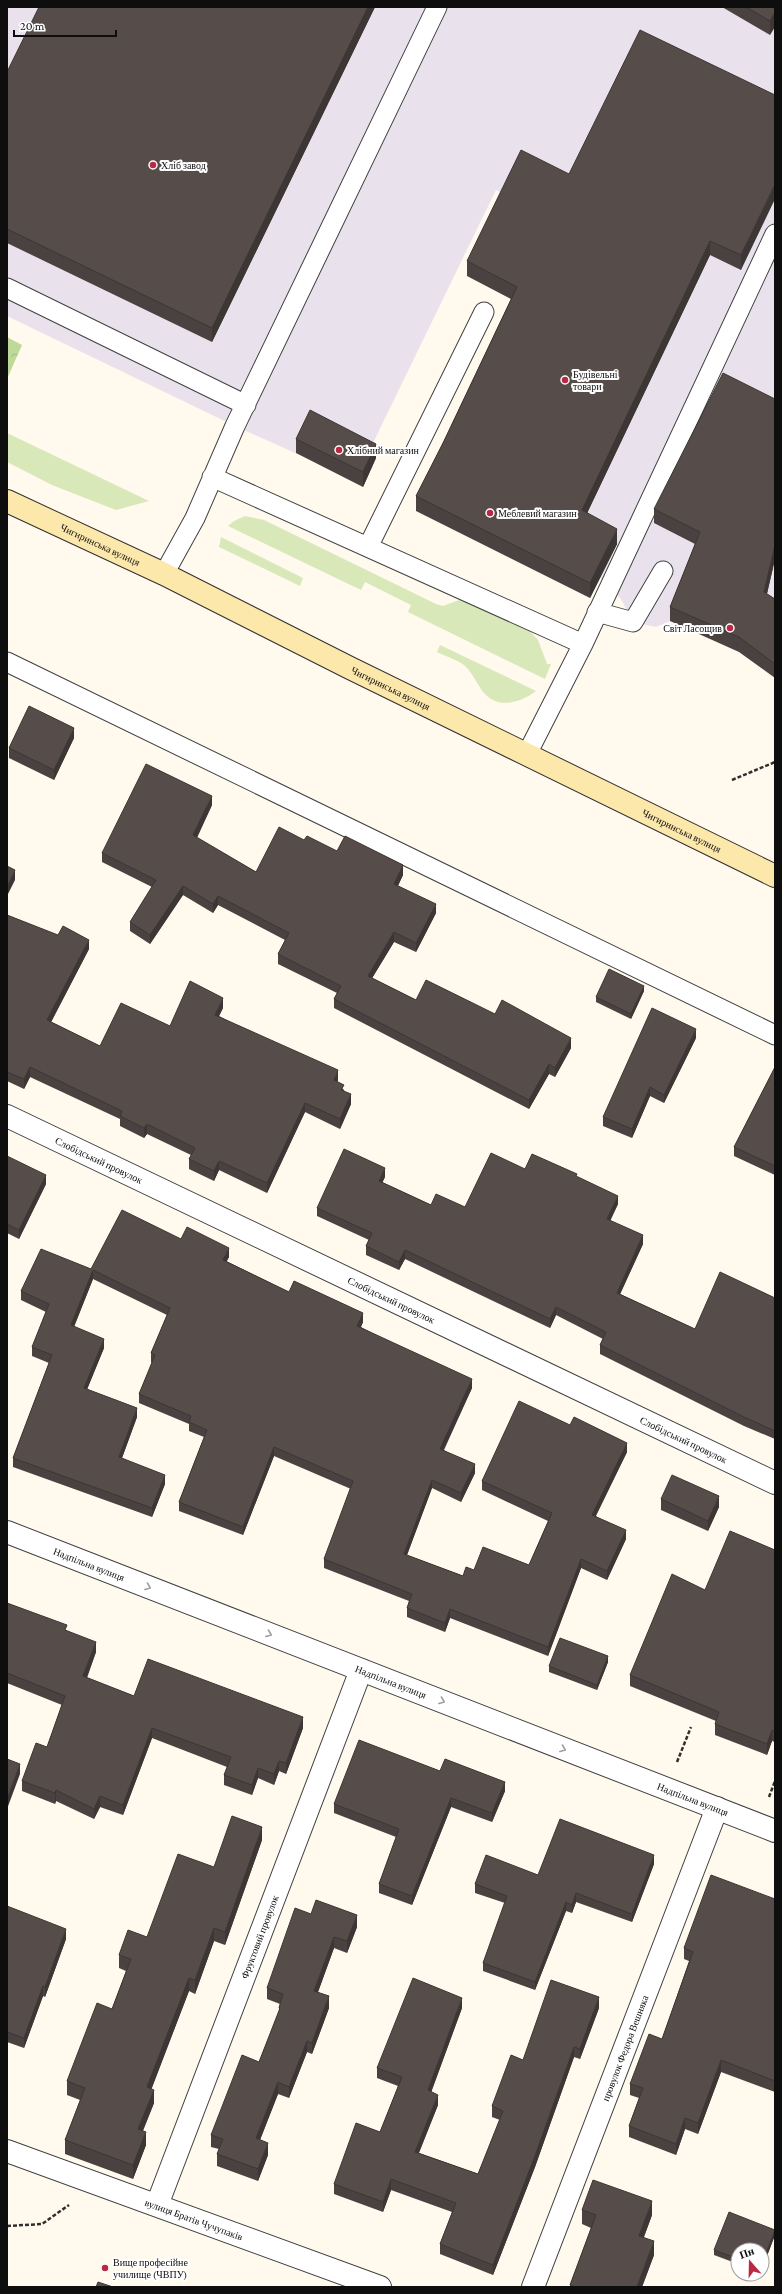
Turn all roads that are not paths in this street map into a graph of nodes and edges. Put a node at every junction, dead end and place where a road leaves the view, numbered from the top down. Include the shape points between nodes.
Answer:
1 (437, 7) edge
2 (775, 234) edge
3 (7, 288) edge
4 (484, 312) dead end
5 (246, 405) junction
6 (212, 477) junction
7 (7, 501) edge
8 (368, 547) junction
9 (663, 571) dead end
10 (164, 574) junction
11 (597, 612) junction
12 (583, 644) junction
13 (7, 662) edge
14 (527, 754) junction
15 (775, 876) edge
16 (775, 1035) edge
17 (7, 1116) edge
18 (775, 1483) edge
19 (7, 1532) edge
20 (361, 1670) junction
21 (717, 1808) junction
22 (775, 1831) edge
23 (7, 2152) edge
24 (157, 2204) junction
25 (376, 2286) edge
26 (533, 2287) edge

1 - 5 lane
2 - 11 lane
3 - 5 lane
4 - 8 lane
5 - 6 lane
6 - 8 lane
6 - 10 lane via 195,518
7 - 10 main road, Чигиринська вулиця
8 - 12 lane
9 - 11 lane via 633,622
10 - 14 main road, Чигиринська вулиця
11 - 12 lane
12 - 14 lane
13 - 16 lane
14 - 15 main road, Чигиринська вулиця
17 - 18 street, Слобідський провулок
19 -> 20 street, Надпільна вулиця
20 -> 21 street, Надпільна вулиця
20 - 24 street, Фруктовий провулок
21 - 22 street, Надпільна вулиця
21 - 26 street, провулок Федора Вешняка
23 - 24 street, вулиця Братів Чучупаків
24 - 25 street, вулиця Братів Чучупаків

